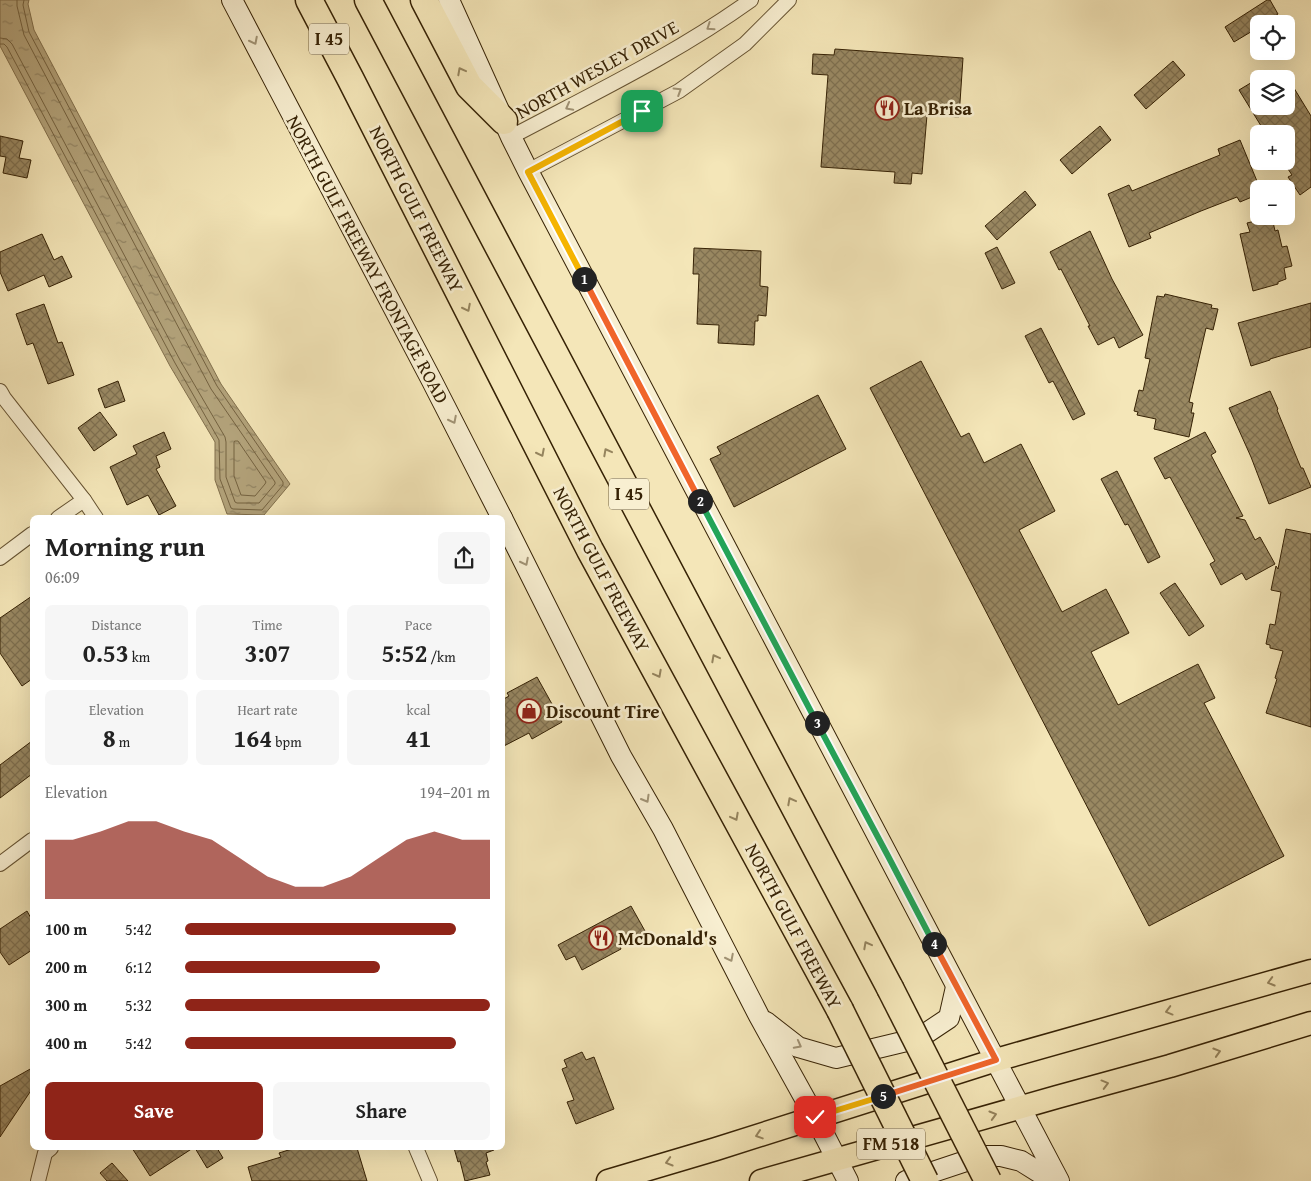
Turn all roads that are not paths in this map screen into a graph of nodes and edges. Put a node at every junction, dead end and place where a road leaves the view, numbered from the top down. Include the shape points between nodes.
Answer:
1 (232, 0) edge
2 (309, 0) edge
3 (368, 0) edge
4 (424, 0) edge
5 (449, 0) edge
6 (750, 0) edge
7 (789, 0) edge
8 (507, 129) junction
9 (528, 172) junction
10 (0, 391) edge
11 (84, 500) junction
12 (62, 515) edge
13 (94, 515) edge
14 (500, 515) edge
15 (505, 524) edge
16 (30, 536) edge
17 (0, 558) edge
18 (30, 842) edge
19 (0, 864) edge
20 (1311, 971) edge
21 (956, 987) junction
22 (759, 1016) junction
23 (1311, 1023) edge
24 (996, 1060) junction
25 (1020, 1108) junction
26 (809, 1119) junction
27 (49, 1150) edge
28 (417, 1150) edge
29 (836, 1160) junction
30 (38, 1181) edge
31 (430, 1181) edge
32 (608, 1181) edge
33 (761, 1181) edge
34 (848, 1181) edge
35 (906, 1181) edge
36 (925, 1181) edge
37 (988, 1181) edge
38 (1053, 1181) edge
39 (1059, 1181) edge

1 -> 14 main road, NORTH GULF FREEWAY FRONTAGE ROAD
2 -> 36 highway, NORTH GULF FREEWAY / I 45, bridge via 590,550 840,1010
37 -> 3 highway, I 45, bridge via 890,988
8 -> 4 highway via 469,86
5 - 8 main road
6 -> 8 street, NORTH WESLEY DRIVE via 658,59
9 -> 7 street via 679,91 745,44
8 - 9 main road
9 - 21 main road
10 - 11 street
11 - 12 street
11 - 13 street
15 -> 22 main road, NORTH GULF FREEWAY FRONTAGE ROAD via 621,756 663,829
16 - 17 street
18 - 19 street
20 -> 24 main road, FM 518
22 -> 21 main road via 798,1047 836,1058 919,1038 949,1018
21 - 24 main road
22 - 26 main road, NORTH GULF FREEWAY FRONTAGE ROAD
25 -> 23 main road, FM 518
24 - 25 main road
24 - 26 main road, FM 518
29 -> 25 main road, FM 518
25 - 39 main road
26 - 29 main road, NORTH GULF FREEWAY FRONTAGE ROAD
26 -> 32 main road, FM 518
27 - 30 street
28 - 31 street
29 - 33 main road, FM 518
29 - 34 main road, NORTH GULF FREEWAY FRONTAGE ROAD
35 - 38 main road via 981,1156 1001,1156 1021,1161

